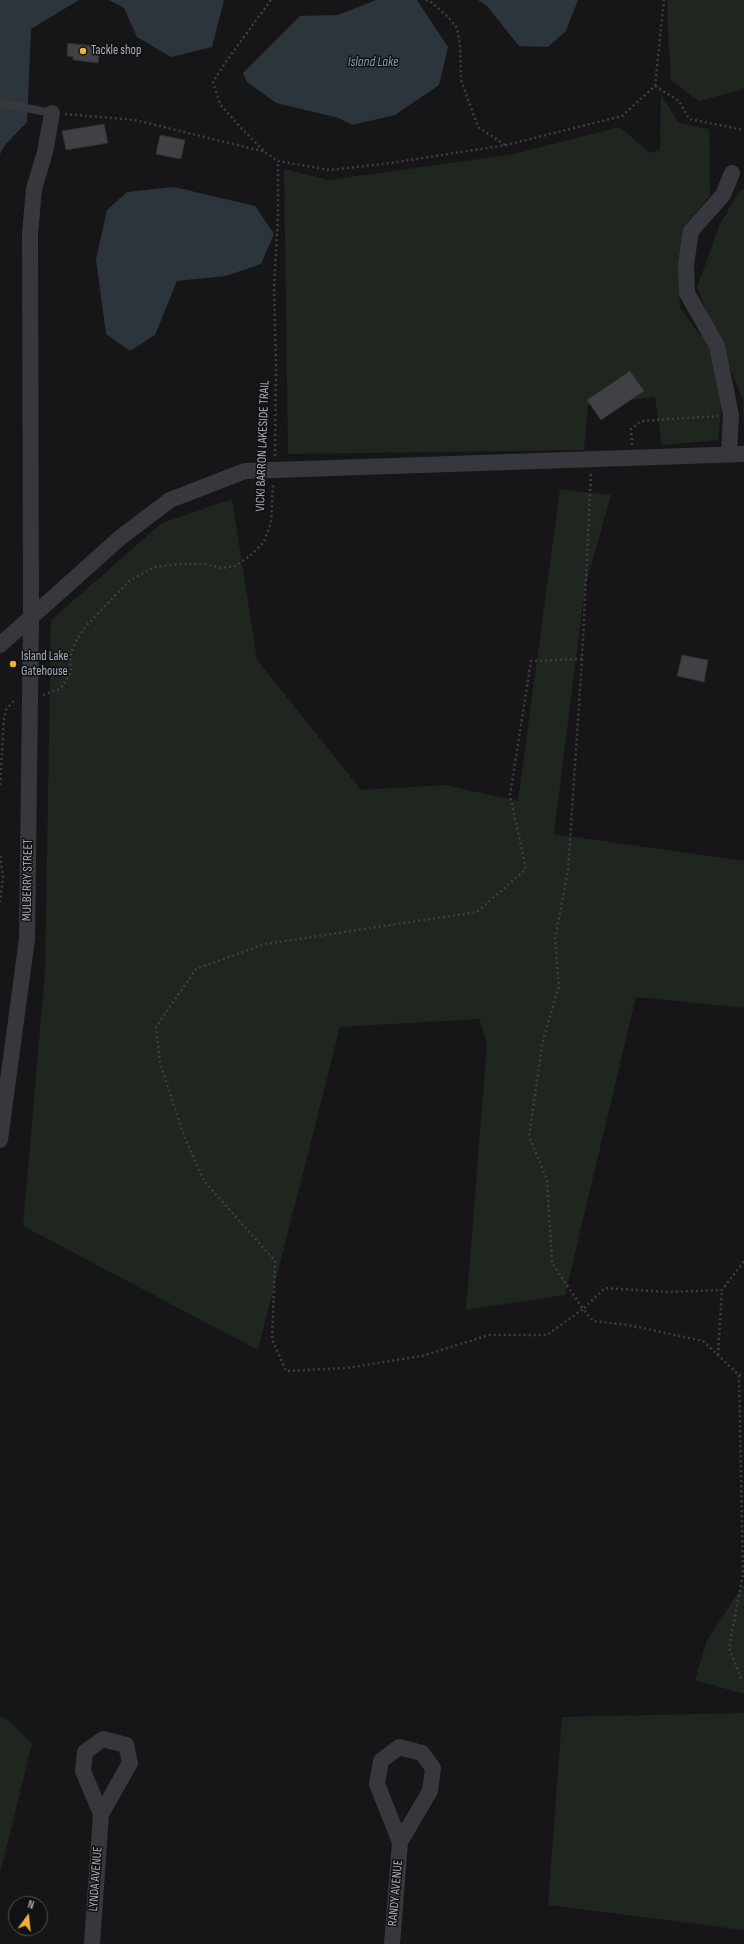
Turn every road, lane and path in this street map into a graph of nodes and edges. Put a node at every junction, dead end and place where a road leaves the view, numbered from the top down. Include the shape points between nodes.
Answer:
1 (272, 0) edge
2 (426, 0) edge
3 (664, 0) edge
4 (655, 86) junction
5 (2, 103) dead end
6 (52, 113) junction
7 (744, 130) edge
8 (506, 145) junction
9 (266, 153) junction
10 (278, 161) junction
11 (732, 173) dead end
12 (731, 415) junction
13 (736, 454) edge
14 (629, 457) junction
15 (592, 458) junction
16 (273, 470) junction
17 (31, 618) junction
18 (0, 645) edge
19 (582, 659) junction
20 (30, 696) junction
21 (0, 785) edge
22 (0, 856) edge
23 (0, 902) edge
24 (0, 1140) edge
25 (744, 1261) edge
26 (722, 1290) junction
27 (583, 1309) junction
28 (718, 1355) junction
29 (739, 1375) junction
30 (744, 1375) edge
31 (744, 1678) edge
32 (101, 1814) dead end
33 (400, 1842) junction
34 (92, 1944) edge
35 (392, 1944) edge

1 - 9 path via 213,82 220,104
2 - 8 path via 448,17 457,28 461,80 478,127
3 - 4 path
4 - 7 path via 679,101 689,119
4 - 8 path via 622,116
5 - 6 lane
6 - 9 path via 134,120
6 - 17 street, MULBERRY STREET via 45,152 34,189 30,234
8 - 10 path via 391,164 330,170
9 - 10 path
10 - 16 path, VICKI BARRON LAKESIDE TRAIL via 274,288 276,448
11 - 12 street via 723,195 691,231 686,265 687,293 717,346
12 - 13 street
12 - 14 path via 640,421 631,429 632,444
13 - 14 street
14 - 15 street
15 - 16 street
15 - 19 path
16 - 17 street via 245,471 170,500 121,537
16 - 20 path, VICKI BARRON LAKESIDE TRAIL via 271,523 264,542 250,556 235,566 221,568 205,564 155,568 129,581 85,627 70,657 71,673 60,690 42,696
17 - 18 street
17 - 20 street, MULBERRY STREET
19 - 27 path via 568,870 555,939 559,986 543,1040 529,1136 547,1180 552,1263
19 - 27 path via 531,661 510,795 526,869 477,912 266,944 196,969 156,1027 160,1063 184,1136 204,1181 275,1261 272,1339 286,1371 347,1368 422,1356 489,1335 547,1335
20 - 21 path, VICKI BARRON LAKESIDE TRAIL via 14,699 6,710
20 - 24 street, MULBERRY STREET via 27,939
22 - 23 path via 3,877
25 - 26 path
26 - 27 path via 667,1292 605,1288
26 - 28 path
27 - 28 path via 593,1321 628,1325 703,1341
28 - 29 path
29 - 30 path
29 - 31 path via 743,1574 729,1648
32 - 34 street, LYNDA AVENUE
33 - 33 street, RANDY AVENUE via 430,1791 433,1768 422,1754 399,1747 381,1761 377,1784
33 - 35 street, RANDY AVENUE

